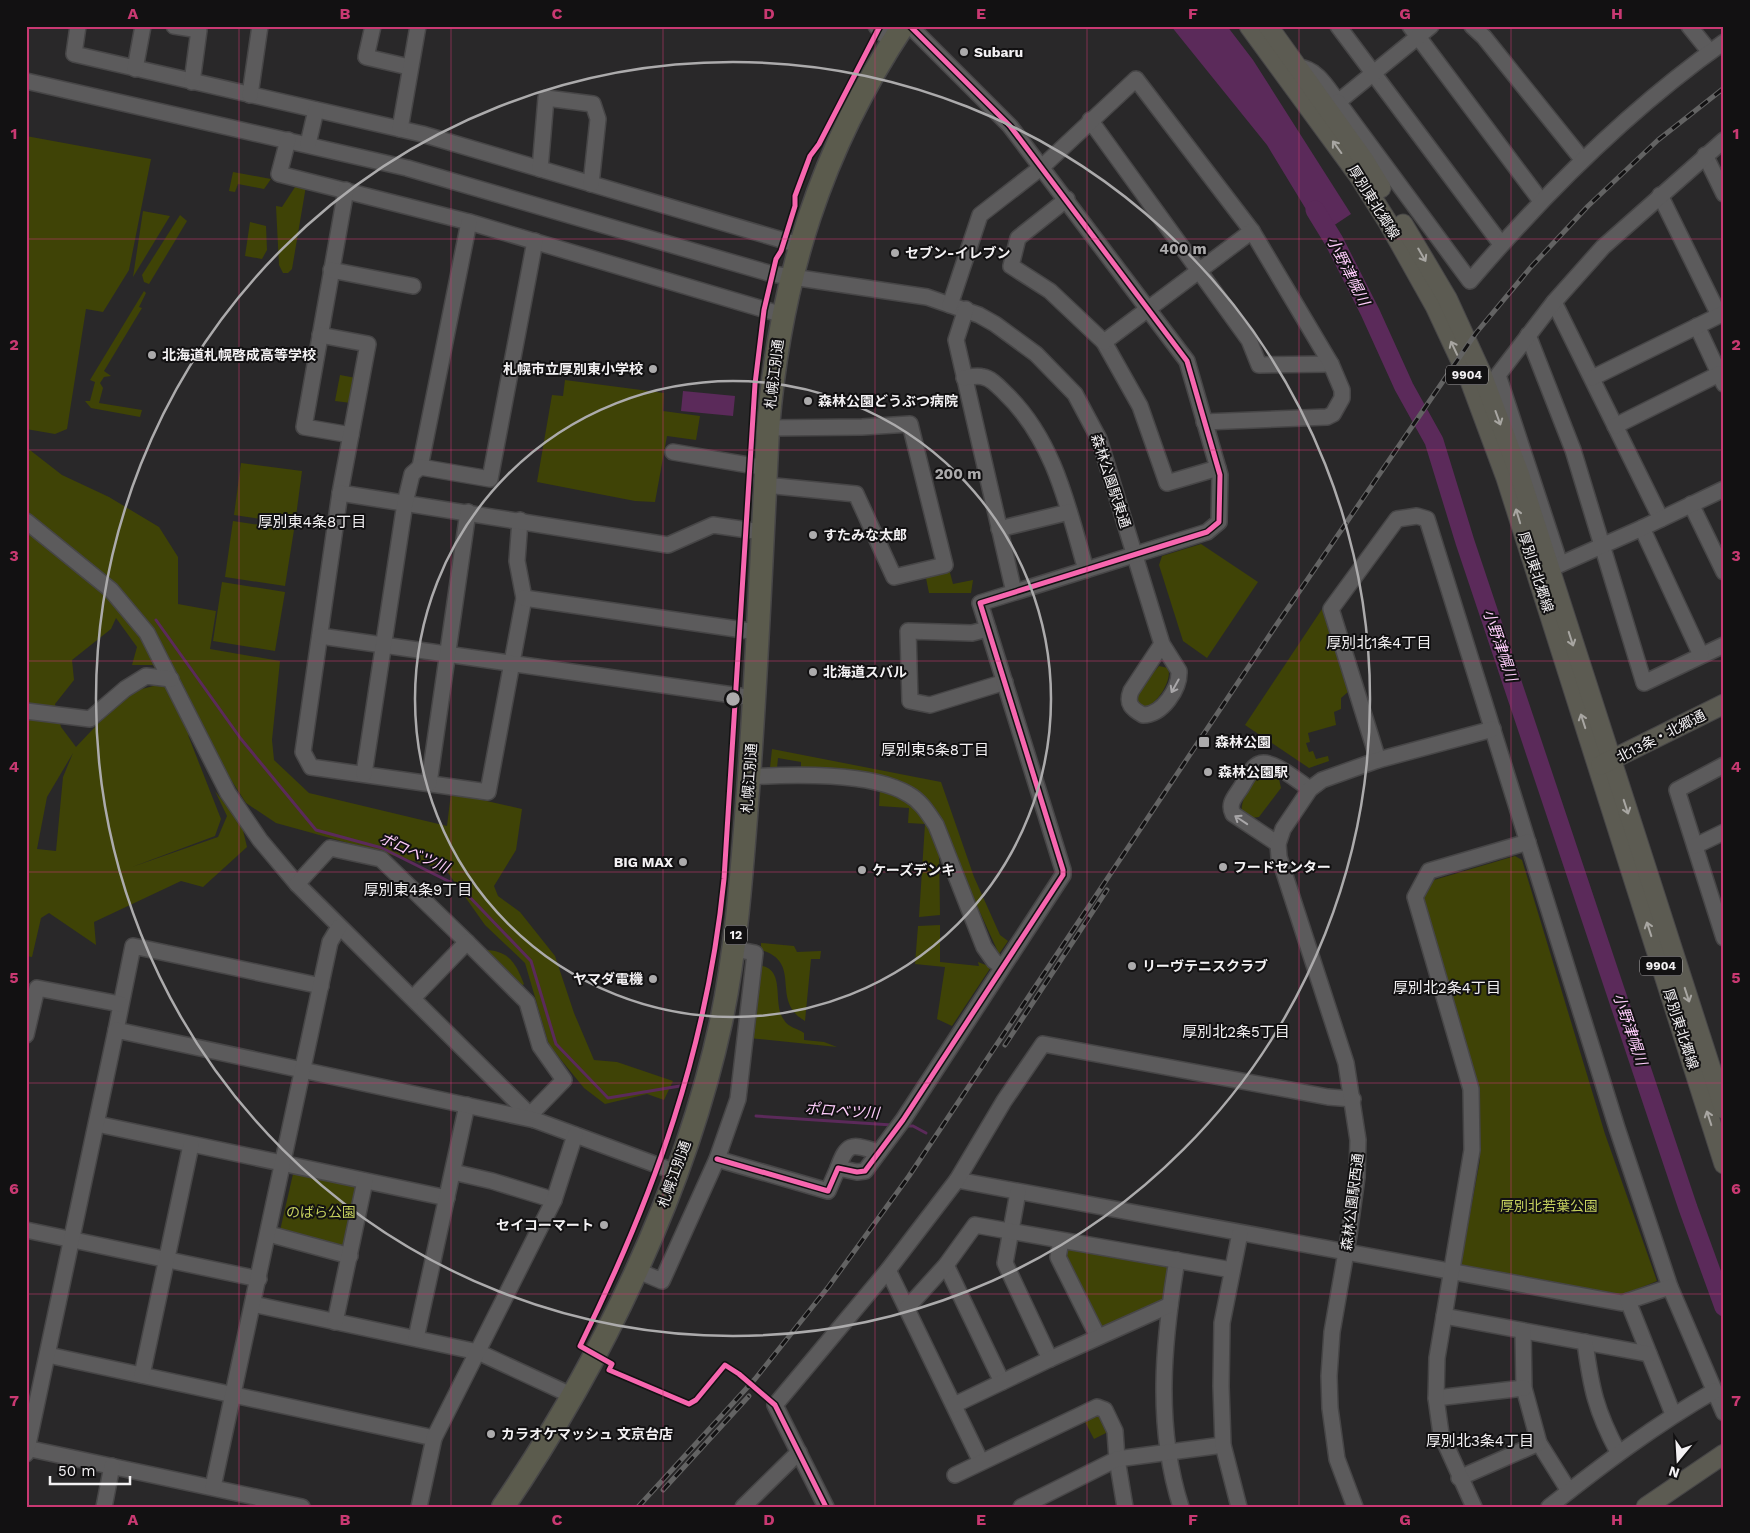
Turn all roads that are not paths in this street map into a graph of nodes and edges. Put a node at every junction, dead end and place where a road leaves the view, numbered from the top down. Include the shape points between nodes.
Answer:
1 (78, 26) edge
2 (143, 26) edge
3 (174, 26) edge
4 (260, 26) edge
5 (373, 26) edge
6 (418, 26) edge
7 (876, 26) edge
8 (910, 26) edge
9 (1249, 26) edge
10 (1268, 26) edge
11 (1338, 26) edge
12 (1431, 26) edge
13 (1472, 26) edge
14 (1689, 26) edge
15 (1414, 31) edge
16 (898, 35) edge
17 (1724, 42) edge
18 (1710, 52) junction
19 (1298, 67) junction
20 (409, 68) junction
21 (135, 69) junction
22 (1374, 75) junction
23 (26, 80) edge
24 (192, 82) junction
25 (250, 95) junction
26 (1338, 102) junction
27 (316, 110) junction
28 (1090, 120) junction
29 (400, 130) junction
30 (288, 140) junction
31 (1724, 140) edge
32 (308, 144) junction
33 (1705, 155) junction
34 (1582, 159) junction
35 (1043, 166) junction
36 (540, 169) junction
37 (590, 184) junction
38 (346, 190) junction
39 (1724, 194) edge
40 (1660, 195) junction
41 (1067, 198) junction
42 (1541, 201) junction
43 (468, 222) junction
44 (1252, 231) junction
45 (535, 241) junction
46 (1501, 244) junction
47 (799, 245) junction
48 (331, 270) junction
49 (1200, 270) junction
50 (791, 278) junction
51 (413, 286) dead end
52 (1554, 302) junction
53 (950, 305) junction
54 (1146, 308) junction
55 (966, 309) junction
56 (1721, 314) edge
57 (783, 315) junction
58 (1697, 326) junction
59 (320, 335) junction
60 (1528, 335) junction
61 (1104, 342) junction
62 (1331, 364) junction
63 (964, 378) junction
64 (1592, 378) junction
65 (1721, 379) edge
66 (1204, 422) junction
67 (1615, 426) junction
68 (768, 428) junction
69 (351, 435) junction
70 (673, 452) dead end
71 (420, 467) junction
72 (1218, 468) junction
73 (766, 477) junction
74 (1724, 489) edge
75 (340, 493) junction
76 (405, 503) junction
77 (1691, 504) junction
78 (468, 512) junction
79 (1069, 512) junction
80 (1661, 519) junction
81 (520, 520) junction
82 (26, 521) edge
83 (1642, 528) junction
84 (999, 529) junction
85 (762, 532) junction
86 (1603, 546) junction
87 (1134, 555) junction
88 (1555, 567) junction
89 (1086, 570) junction
90 (1724, 572) edge
91 (1014, 592) junction
92 (524, 598) junction
93 (988, 629) junction
94 (757, 632) junction
95 (320, 636) junction
96 (1162, 644) dead end
97 (383, 645) junction
98 (1724, 645) edge
99 (447, 654) junction
100 (1701, 655) junction
101 (511, 663) junction
102 (171, 679) junction
103 (1005, 682) junction
104 (754, 698) junction
105 (1724, 704) edge
106 (26, 711) edge
107 (1493, 729) junction
108 (1378, 760) junction
109 (1605, 764) junction
110 (1724, 765) edge
111 (364, 774) junction
112 (749, 777) junction
113 (428, 783) junction
114 (1310, 789) junction
115 (1724, 832) edge
116 (1528, 842) junction
117 (1278, 844) junction
118 (1695, 846) junction
119 (297, 884) junction
120 (1719, 907) edge
121 (339, 927) junction
122 (1724, 938) edge
123 (467, 942) junction
124 (734, 949) junction
125 (1001, 966) junction
126 (321, 986) junction
127 (413, 998) junction
128 (120, 1004) junction
129 (116, 1030) junction
130 (26, 1035) edge
131 (303, 1069) junction
132 (1710, 1069) edge
133 (1353, 1099) junction
134 (467, 1105) junction
135 (1724, 1109) edge
136 (532, 1118) junction
137 (97, 1124) junction
138 (575, 1135) junction
139 (191, 1145) junction
140 (879, 1152) junction
141 (717, 1158) junction
142 (283, 1164) junction
143 (1724, 1164) edge
144 (838, 1168) junction
145 (453, 1172) junction
146 (676, 1172) junction
147 (365, 1180) junction
148 (957, 1180) junction
149 (1018, 1192) junction
150 (447, 1198) junction
151 (554, 1200) junction
152 (26, 1230) edge
153 (1010, 1232) junction
154 (1240, 1233) junction
155 (269, 1234) junction
156 (72, 1239) junction
157 (1061, 1241) junction
158 (1346, 1253) junction
159 (350, 1256) junction
160 (166, 1259) junction
161 (1177, 1260) junction
162 (946, 1265) junction
163 (636, 1270) junction
164 (888, 1270) junction
165 (1232, 1270) junction
166 (1452, 1272) junction
167 (258, 1279) junction
168 (1670, 1287) junction
169 (1628, 1301) junction
170 (253, 1304) junction
171 (1170, 1305) junction
172 (907, 1308) junction
173 (1444, 1316) junction
174 (335, 1322) junction
175 (1523, 1330) junction
176 (1098, 1337) junction
177 (416, 1338) junction
178 (1585, 1342) junction
179 (478, 1352) junction
180 (48, 1354) junction
181 (1649, 1354) junction
182 (1050, 1359) junction
183 (142, 1375) junction
184 (1002, 1382) junction
185 (1524, 1388) junction
186 (1714, 1391) junction
187 (234, 1395) junction
188 (573, 1396) junction
189 (1436, 1398) junction
190 (954, 1405) junction
191 (1724, 1413) edge
192 (1674, 1414) junction
193 (434, 1438) junction
194 (1539, 1443) junction
195 (1223, 1445) junction
196 (27, 1450) edge
197 (799, 1452) junction
198 (1618, 1452) junction
199 (1169, 1453) junction
200 (1724, 1454) edge
201 (1117, 1459) junction
202 (981, 1462) junction
203 (112, 1466) junction
204 (956, 1474) dead end
205 (1459, 1478) junction
206 (213, 1488) junction
207 (1569, 1491) junction
208 (104, 1507) edge
209 (302, 1507) edge
210 (419, 1507) edge
211 (504, 1507) edge
212 (743, 1507) edge
213 (826, 1507) edge
214 (1021, 1507) edge
215 (1125, 1507) edge
216 (1181, 1507) edge
217 (1239, 1507) edge
218 (1354, 1507) edge
219 (1474, 1507) edge
220 (1549, 1507) edge
221 (1646, 1507) edge

1 - 21 street via 74,54
2 - 21 street
3 - 24 street via 199,30
4 - 25 street
5 - 20 street via 366,57
6 - 20 street
7 - 16 street
8 - 35 street via 1010,126
109 -> 9 main road, 厚別東北郷線 / 9904 via 1506,478 1462,364 1435,306 1358,175
10 - 19 main road, 厚別東北郷線 / 9904
11 - 22 street
12 - 15 street
13 - 34 street
14 - 18 street
15 - 22 street
15 - 42 street
16 - 47 highway, 札幌江別通 / 12 via 865,88 836,147
17 - 18 street
18 - 34 street
19 - 26 street via 1314,72
19 -> 88 main road, 厚別東北郷線 / 9904 via 1364,160 1447,298 1481,372
20 - 29 street
21 - 24 street
22 - 26 street
22 - 46 street
23 - 30 street, 森林公園駅東通
24 - 25 street
25 - 27 street
26 - 46 street via 1470,281
27 - 29 street
27 - 32 street
28 - 35 street
28 - 44 street via 1136,79
28 - 49 street
29 - 36 street
30 - 32 street, 森林公園駅東通
30 - 38 street via 279,174
31 - 33 street
32 - 50 street, 森林公園駅東通 via 407,168
33 - 39 street
33 - 40 street
34 - 42 street
35 - 41 street
35 - 53 street via 980,215
36 - 37 street
36 - 37 street via 546,98 593,104 598,120
37 - 47 street
38 - 43 street
38 - 48 street
40 - 52 street
40 - 56 street
41 - 54 street
41 - 61 street via 1018,238 1011,266 1050,291
42 - 46 street
43 - 45 street
43 - 71 street
44 - 49 street
44 - 62 street
45 - 57 street
45 - 71 street via 490,479
47 - 50 highway, 札幌江別通 / 12
48 - 51 street
48 - 59 street
49 - 54 street
49 - 62 street via 1249,340 1258,365
50 - 53 street, 森林公園駅東通 via 927,298
50 - 57 highway, 札幌江別通 / 12
52 - 60 street
52 - 64 street
53 - 55 street, 森林公園駅東通
54 - 61 street
54 - 66 street via 1187,361
55 - 63 street via 955,338
55 - 87 street, 森林公園駅東通 via 995,324 1036,354 1075,394 1099,439
56 - 58 street
57 - 68 highway, 札幌江別通 / 12
58 - 64 street
58 - 65 street
59 - 69 street via 304,427
59 - 69 street via 368,344
60 - 86 street via 1573,450
60 - 88 street via 1498,375
61 - 72 street via 1140,406 1167,483
62 - 66 street via 1342,398 1333,414 1327,417
63 - 79 street via 988,378 1028,418 1049,453
63 - 84 street
64 - 67 street
65 - 67 street
66 - 72 street
67 - 80 street
68 - 73 highway, 札幌江別通 / 12
68 - 73 street via 910,424 945,565 894,577 856,494
69 - 75 street
70 - 73 street
71 - 76 street via 412,474
72 - 87 street via 1219,522 1215,527
73 - 85 highway, 札幌江別通 / 12
74 - 77 street
75 - 76 street
75 - 95 street
76 - 78 street
76 - 97 street
77 - 80 street
77 - 90 street
78 - 81 street
78 - 99 street
79 - 84 street
79 - 89 street
80 - 83 street
81 - 85 street via 668,545 713,525
81 - 92 street via 517,561
82 - 102 street via 110,590 147,633
83 - 86 street
83 - 100 street
84 - 91 street
85 - 94 highway, 札幌江別通 / 12
86 - 88 street
86 - 100 street via 1644,683
87 - 89 street
87 - 96 street, 森林公園駅東通
88 -> 109 main road, 厚別東北郷線 / 9904
89 - 91 street
91 - 93 street via 980,603
92 - 94 street
92 - 101 street
93 - 103 street
93 - 103 street via 972,633 908,631 910,701 930,705
94 - 104 highway, 札幌江別通 / 12
95 - 97 street
95 - 111 street via 303,752 311,767
97 - 99 street
97 - 111 street
98 - 100 street
99 - 101 street
99 - 113 street
101 - 104 street
101 - 113 street via 488,792
102 - 106 street via 146,676 90,719
102 - 119 street via 228,793 260,840
103 - 125 street via 1063,875
104 - 112 highway, 札幌江別通 / 12
105 - 109 main road, 北13条・北郷通
107 - 108 street
107 - 108 street via 1427,519 1418,516 1397,519 1331,609
107 - 116 street
108 - 114 street via 1330,776
109 - 132 main road, 厚別東北郷線 / 9904
110 - 118 street via 1677,790
111 - 113 street
112 - 124 highway, 札幌江別通 / 12
112 - 125 street via 786,774 873,781 909,794 924,807 936,825 984,947
114 - 117 street via 1283,829
117 -> 114 street via 1233,814 1233,799 1255,766 1264,763 1274,765
115 - 118 street
116 - 166 street via 1429,871 1415,897 1471,1089 1472,1150
116 - 168 street
117 - 133 street, 森林公園駅西通 via 1279,858 1346,1063
118 - 120 street
119 - 121 street
119 - 123 street via 330,848 381,859
120 - 122 street
121 - 126 street via 330,942
121 - 127 street
123 - 127 street
123 - 136 street via 527,1002 540,1046 564,1080
124 - 141 street via 755,953 738,1099
124 - 146 highway, 札幌江別通 / 12 via 710,1068
125 - 140 street
126 - 128 street via 133,946
126 - 131 street
127 - 136 street
128 - 129 street
128 - 130 street via 37,988
129 - 131 street
129 - 137 street
131 - 134 street
131 - 142 street
132 - 135 main road, 厚別東北郷線 / 9904
143 -> 132 main road, 厚別東北郷線 / 9904
133 - 148 street via 1043,1044
133 - 158 street, 森林公園駅西通 via 1358,1140 1357,1177
134 - 136 street
134 - 145 street
136 - 138 street
137 - 139 street
137 - 156 street
138 - 146 street
138 - 151 street
139 - 142 street
139 - 160 street
140 - 144 street via 865,1171
140 - 144 street via 848,1147
141 - 144 street via 828,1191
141 - 163 street via 662,1282
142 - 147 street
142 - 155 street
145 - 150 street
145 - 151 street
146 - 163 highway, 札幌江別通 / 12
147 - 150 street
147 - 159 street
148 - 149 street
148 - 164 street
149 - 153 street
149 - 154 street
150 - 177 street
151 - 179 street
152 - 156 street
153 - 157 street
153 - 162 street via 975,1225
153 - 182 street via 1005,1263
154 - 158 street
154 - 165 street
155 - 159 street
155 - 167 street
156 - 160 street
156 - 180 street
157 - 161 street
157 - 176 street via 1058,1257
158 - 166 street
158 - 218 street, 森林公園駅西通 via 1332,1332 1329,1384 1338,1459
159 - 174 street
160 - 167 street
160 - 183 street
161 - 165 street
161 - 171 street
162 - 172 street
162 - 184 street
163 - 188 highway, 札幌江別通 / 12
164 - 172 street
164 - 197 street via 775,1405
165 - 195 street via 1222,1323
166 - 169 street via 1622,1303
166 - 173 street
167 - 170 street
168 - 169 street
168 - 186 street
169 - 181 street
170 - 174 street
170 - 187 street
171 - 176 street
171 - 199 street via 1162,1382
172 - 190 street
173 - 175 street
173 - 189 street via 1437,1358
174 - 177 street
175 - 178 street
175 - 185 street
176 - 182 street
177 - 179 street
178 - 181 street
178 - 198 street via 1591,1386 1601,1420
179 - 188 street
179 - 193 street
180 - 183 street
180 - 196 street
181 - 192 street
182 - 184 street
183 - 187 street
184 - 190 street
185 - 189 street
185 - 194 street
186 - 191 street
186 - 192 street
187 - 193 street
187 - 206 street
188 - 211 highway, 札幌江別通 / 12
189 - 205 street via 1441,1434
190 - 202 street
192 - 198 street
193 - 210 street
194 - 205 street
194 - 207 street
195 - 199 street
195 - 217 street
196 - 203 street
197 - 212 street
197 - 213 street
198 - 207 street
199 - 201 street
199 - 216 street
200 - 221 main road
201 - 202 street via 1115,1430 1105,1410 1097,1406
201 - 214 street
201 - 215 street
202 - 204 street
203 - 206 street
203 - 208 street
205 - 219 street
206 - 209 street
207 - 220 street

